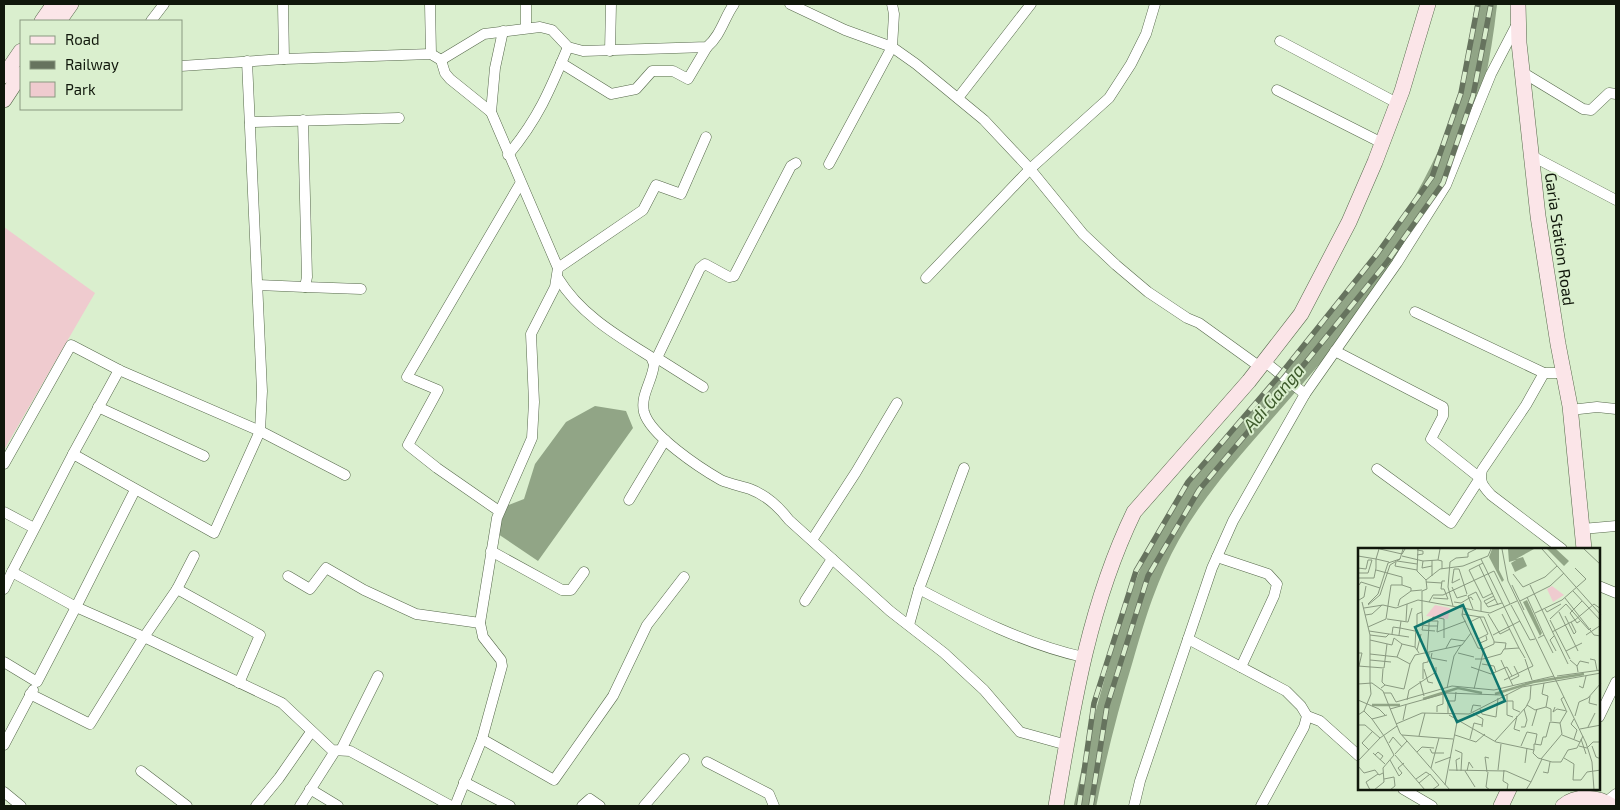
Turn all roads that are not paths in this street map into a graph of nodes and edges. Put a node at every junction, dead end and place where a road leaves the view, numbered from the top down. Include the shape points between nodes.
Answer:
1 (54, 4) edge
2 (71, 4) edge
3 (164, 4) edge
4 (283, 4) edge
5 (430, 4) edge
6 (526, 4) edge
7 (611, 4) edge
8 (734, 4) edge
9 (790, 4) edge
10 (892, 4) edge
11 (1031, 4) edge
12 (1155, 4) edge
13 (1428, 4) edge
14 (1518, 4) edge
15 (43, 20) edge
16 (60, 20) edge
17 (152, 20) edge
18 (1519, 20) junction
19 (526, 28) junction
20 (503, 31) junction
21 (1280, 41) dead end
22 (706, 47) junction
23 (892, 47) junction
24 (568, 48) junction
25 (610, 51) junction
26 (20, 52) edge
27 (431, 54) junction
28 (284, 59) junction
29 (442, 60) junction
30 (247, 61) junction
31 (561, 63) junction
32 (182, 66) edge
33 (1522, 72) junction
34 (4, 76) edge
35 (20, 76) edge
36 (1278, 90) dead end
37 (1616, 94) edge
38 (958, 98) junction
39 (4, 100) edge
40 (1397, 103) junction
41 (491, 112) junction
42 (399, 118) dead end
43 (303, 120) junction
44 (250, 122) junction
45 (706, 137) dead end
46 (1382, 143) junction
47 (508, 155) junction
48 (1532, 156) junction
49 (796, 163) dead end
50 (830, 164) dead end
51 (1030, 169) junction
52 (520, 184) junction
53 (1616, 200) edge
54 (558, 273) junction
55 (926, 278) dead end
56 (258, 286) junction
57 (305, 287) junction
58 (361, 289) dead end
59 (1415, 312) dead end
60 (1335, 351) junction
61 (656, 361) junction
62 (1262, 364) junction
63 (119, 370) junction
64 (1544, 372) junction
65 (1563, 373) junction
66 (703, 388) dead end
67 (1305, 394) junction
68 (897, 403) dead end
69 (98, 407) junction
70 (1616, 409) edge
71 (1570, 410) junction
72 (260, 431) junction
73 (665, 440) junction
74 (73, 454) junction
75 (204, 456) dead end
76 (4, 464) edge
77 (964, 468) dead end
78 (1378, 469) dead end
79 (345, 475) dead end
80 (1480, 478) junction
81 (135, 490) junction
82 (629, 500) dead end
83 (499, 511) junction
84 (4, 512) edge
85 (1616, 526) edge
86 (34, 528) junction
87 (1582, 529) junction
88 (812, 540) junction
89 (1561, 548) edge
90 (1584, 548) edge
91 (491, 552) junction
92 (194, 556) dead end
93 (1217, 557) junction
94 (832, 559) junction
95 (12, 572) junction
96 (584, 572) dead end
97 (288, 576) dead end
98 (684, 577) dead end
99 (1600, 586) edge
100 (4, 589) edge
101 (178, 589) junction
102 (919, 590) junction
103 (1616, 593) edge
104 (805, 601) dead end
105 (76, 608) junction
106 (480, 623) junction
107 (910, 625) junction
108 (144, 637) junction
109 (1188, 639) junction
110 (1083, 658) junction
111 (4, 662) edge
112 (1241, 667) junction
113 (378, 676) dead end
114 (37, 682) junction
115 (1616, 682) edge
116 (239, 683) junction
117 (1600, 692) edge
118 (30, 694) junction
119 (1609, 697) junction
120 (1600, 715) edge
121 (1307, 716) junction
122 (311, 732) junction
123 (482, 739) junction
124 (4, 745) edge
125 (1067, 745) junction
126 (338, 750) junction
127 (1358, 755) edge
128 (684, 759) dead end
129 (707, 762) dead end
130 (140, 771) dead end
131 (464, 782) junction
132 (310, 789) junction
133 (1405, 790) edge
134 (1509, 790) edge
135 (4, 792) edge
136 (1611, 801) edge
137 (21, 806) edge
138 (187, 806) edge
139 (256, 806) edge
140 (300, 806) edge
141 (338, 806) edge
142 (451, 806) edge
143 (455, 806) edge
144 (510, 806) edge
145 (582, 806) edge
146 (600, 806) edge
147 (644, 806) edge
148 (774, 806) edge
149 (1056, 806) edge
150 (1134, 806) edge
151 (1261, 806) edge
152 (1432, 806) edge
153 (1501, 806) edge
154 (1563, 806) edge

1 - 15 street
2 - 16 street
3 - 17 street
4 - 28 street
5 - 27 street
6 - 19 street
7 - 25 street
8 - 22 street via 721,30
9 - 23 street via 845,30
10 - 23 street
11 - 38 street
12 - 51 street via 1146,34 1109,98
13 - 40 street
14 - 18 street, Garia Station Road
18 - 33 street, Garia Station Road
18 - 60 street via 1491,74 1446,185
19 - 20 street
19 - 24 street via 552,30
20 - 29 street via 484,34
20 - 41 street
21 - 40 street
22 - 25 street
22 - 31 street via 688,78 672,71 652,71 636,89 610,94
23 - 38 street
23 - 50 street
24 - 25 street
24 - 31 street
26 - 34 street
27 - 28 street
27 - 29 street
28 - 30 street
29 - 41 street via 450,79
30 - 32 street
30 - 44 street
31 - 47 street via 542,108
33 - 37 street via 1583,109 1591,110 1610,93
33 - 48 street, Garia Station Road
35 - 39 street
36 - 46 street
38 - 51 street via 984,120
40 - 46 street
41 - 47 street
42 - 43 street
43 - 44 street
43 - 57 street
44 - 56 street
45 - 54 street via 681,194 656,185 643,210
46 - 62 street via 1349,222 1301,314
47 - 52 street
48 - 53 street
48 - 65 street, Garia Station Road via 1538,216
49 - 61 street via 791,166 734,276 729,277 705,264 700,268
51 - 55 street
51 - 62 street via 1083,234 1129,276 1163,302
52 - 54 street
52 - 83 street via 407,377 438,390 408,445
54 - 61 street via 566,291 590,317
54 - 83 street via 551,298 531,334 532,438
56 - 57 street
56 - 72 street via 262,391
57 - 58 street
59 - 64 street
60 - 67 street
60 - 80 street via 1443,407 1443,416 1431,439
61 - 66 street
61 - 73 street via 645,392 644,413
62 - 67 street
62 - 110 street via 1134,512 1106,576
63 - 69 street
63 - 72 street
63 - 76 street via 71,345
64 - 65 street
64 - 80 street
65 - 71 street, Garia Station Road
67 - 93 street via 1233,521
68 - 88 street
69 - 74 street
69 - 75 street
70 - 71 street
71 - 87 street, Garia Station Road
72 - 79 street
72 - 81 street via 214,533
73 - 82 street
73 - 88 street via 722,480 753,490 779,507
74 - 81 street
74 - 86 street
77 - 102 street
78 - 80 street via 1451,523
80 - 89 street via 1492,495
81 - 105 street
83 - 91 street
84 - 86 street
85 - 87 street
86 - 95 street
87 - 90 street, Garia Station Road
88 - 94 street
91 - 96 street via 562,590 571,590
91 - 106 street
92 - 101 street
93 - 109 street
93 - 112 street via 1268,574 1277,584
94 - 104 street
94 - 107 street
95 - 100 street
95 - 105 street
97 - 106 street via 310,589 326,568 416,614
98 - 123 street via 646,625 614,696 554,780
99 - 103 street
101 - 108 street
101 - 116 street via 260,635
102 - 107 street
102 - 110 street via 991,626
105 - 108 street
105 - 114 street
106 - 123 street via 483,637 502,666
107 - 125 street via 984,690 1020,732
108 - 116 street
108 - 118 street via 90,724
109 - 112 street
109 - 150 street
110 - 125 street
111 - 114 street
112 - 121 street via 1286,691
113 - 126 street
114 - 118 street
115 - 119 street
116 - 122 street via 282,703
117 - 119 street
118 - 124 street
119 - 120 street
121 - 127 street via 1320,721
121 - 151 street
122 - 126 street
122 - 139 street
123 - 131 street
125 - 149 street
126 - 132 street
126 - 142 street via 350,751
128 - 147 street
129 - 148 street via 769,794
130 - 138 street
131 - 143 street
131 - 144 street
132 - 140 street
132 - 141 street
133 - 152 street
134 - 153 street
135 - 137 street
136 - 154 street via 1585,798
145 - 146 street via 590,799

